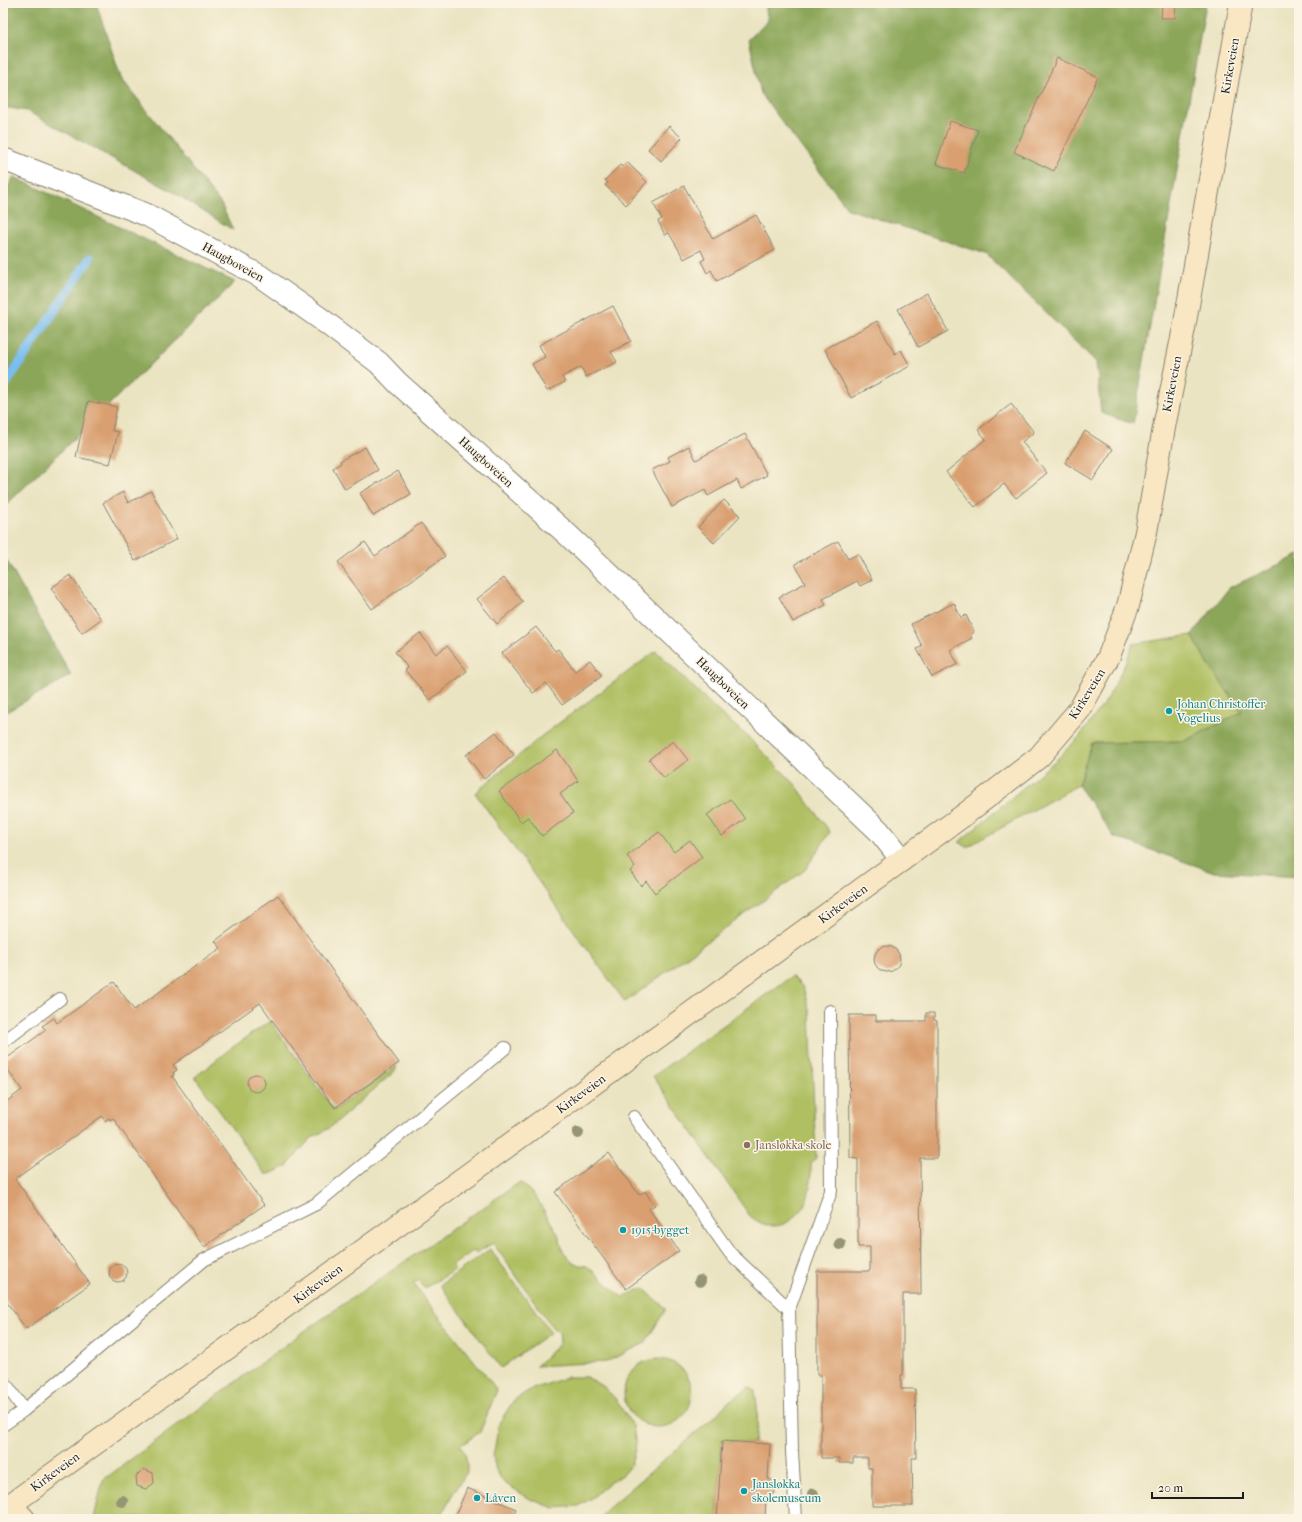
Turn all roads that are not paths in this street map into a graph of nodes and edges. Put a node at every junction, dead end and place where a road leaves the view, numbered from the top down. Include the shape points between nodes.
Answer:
1 (1242, 3) edge
2 (6, 163) edge
3 (902, 860) junction
4 (60, 999) dead end
5 (830, 1012) dead end
6 (3, 1042) edge
7 (505, 1048) dead end
8 (634, 1118) dead end
9 (789, 1309) junction
10 (3, 1380) edge
11 (24, 1410) junction
12 (3, 1425) edge
13 (13, 1511) edge
14 (796, 1519) edge

1 - 3 main road, Kirkeveien via 1146,532 1128,606 1117,637 1102,671 1080,709 1046,749 1025,768
2 - 3 street, Haugboveien via 147,215 260,276 379,363 568,535 879,831
3 - 13 main road, Kirkeveien
4 - 6 lane
5 - 9 lane via 831,1191
7 - 11 lane via 316,1204 204,1260
8 - 9 lane via 730,1253
9 - 14 lane
10 - 11 lane
11 - 12 lane

